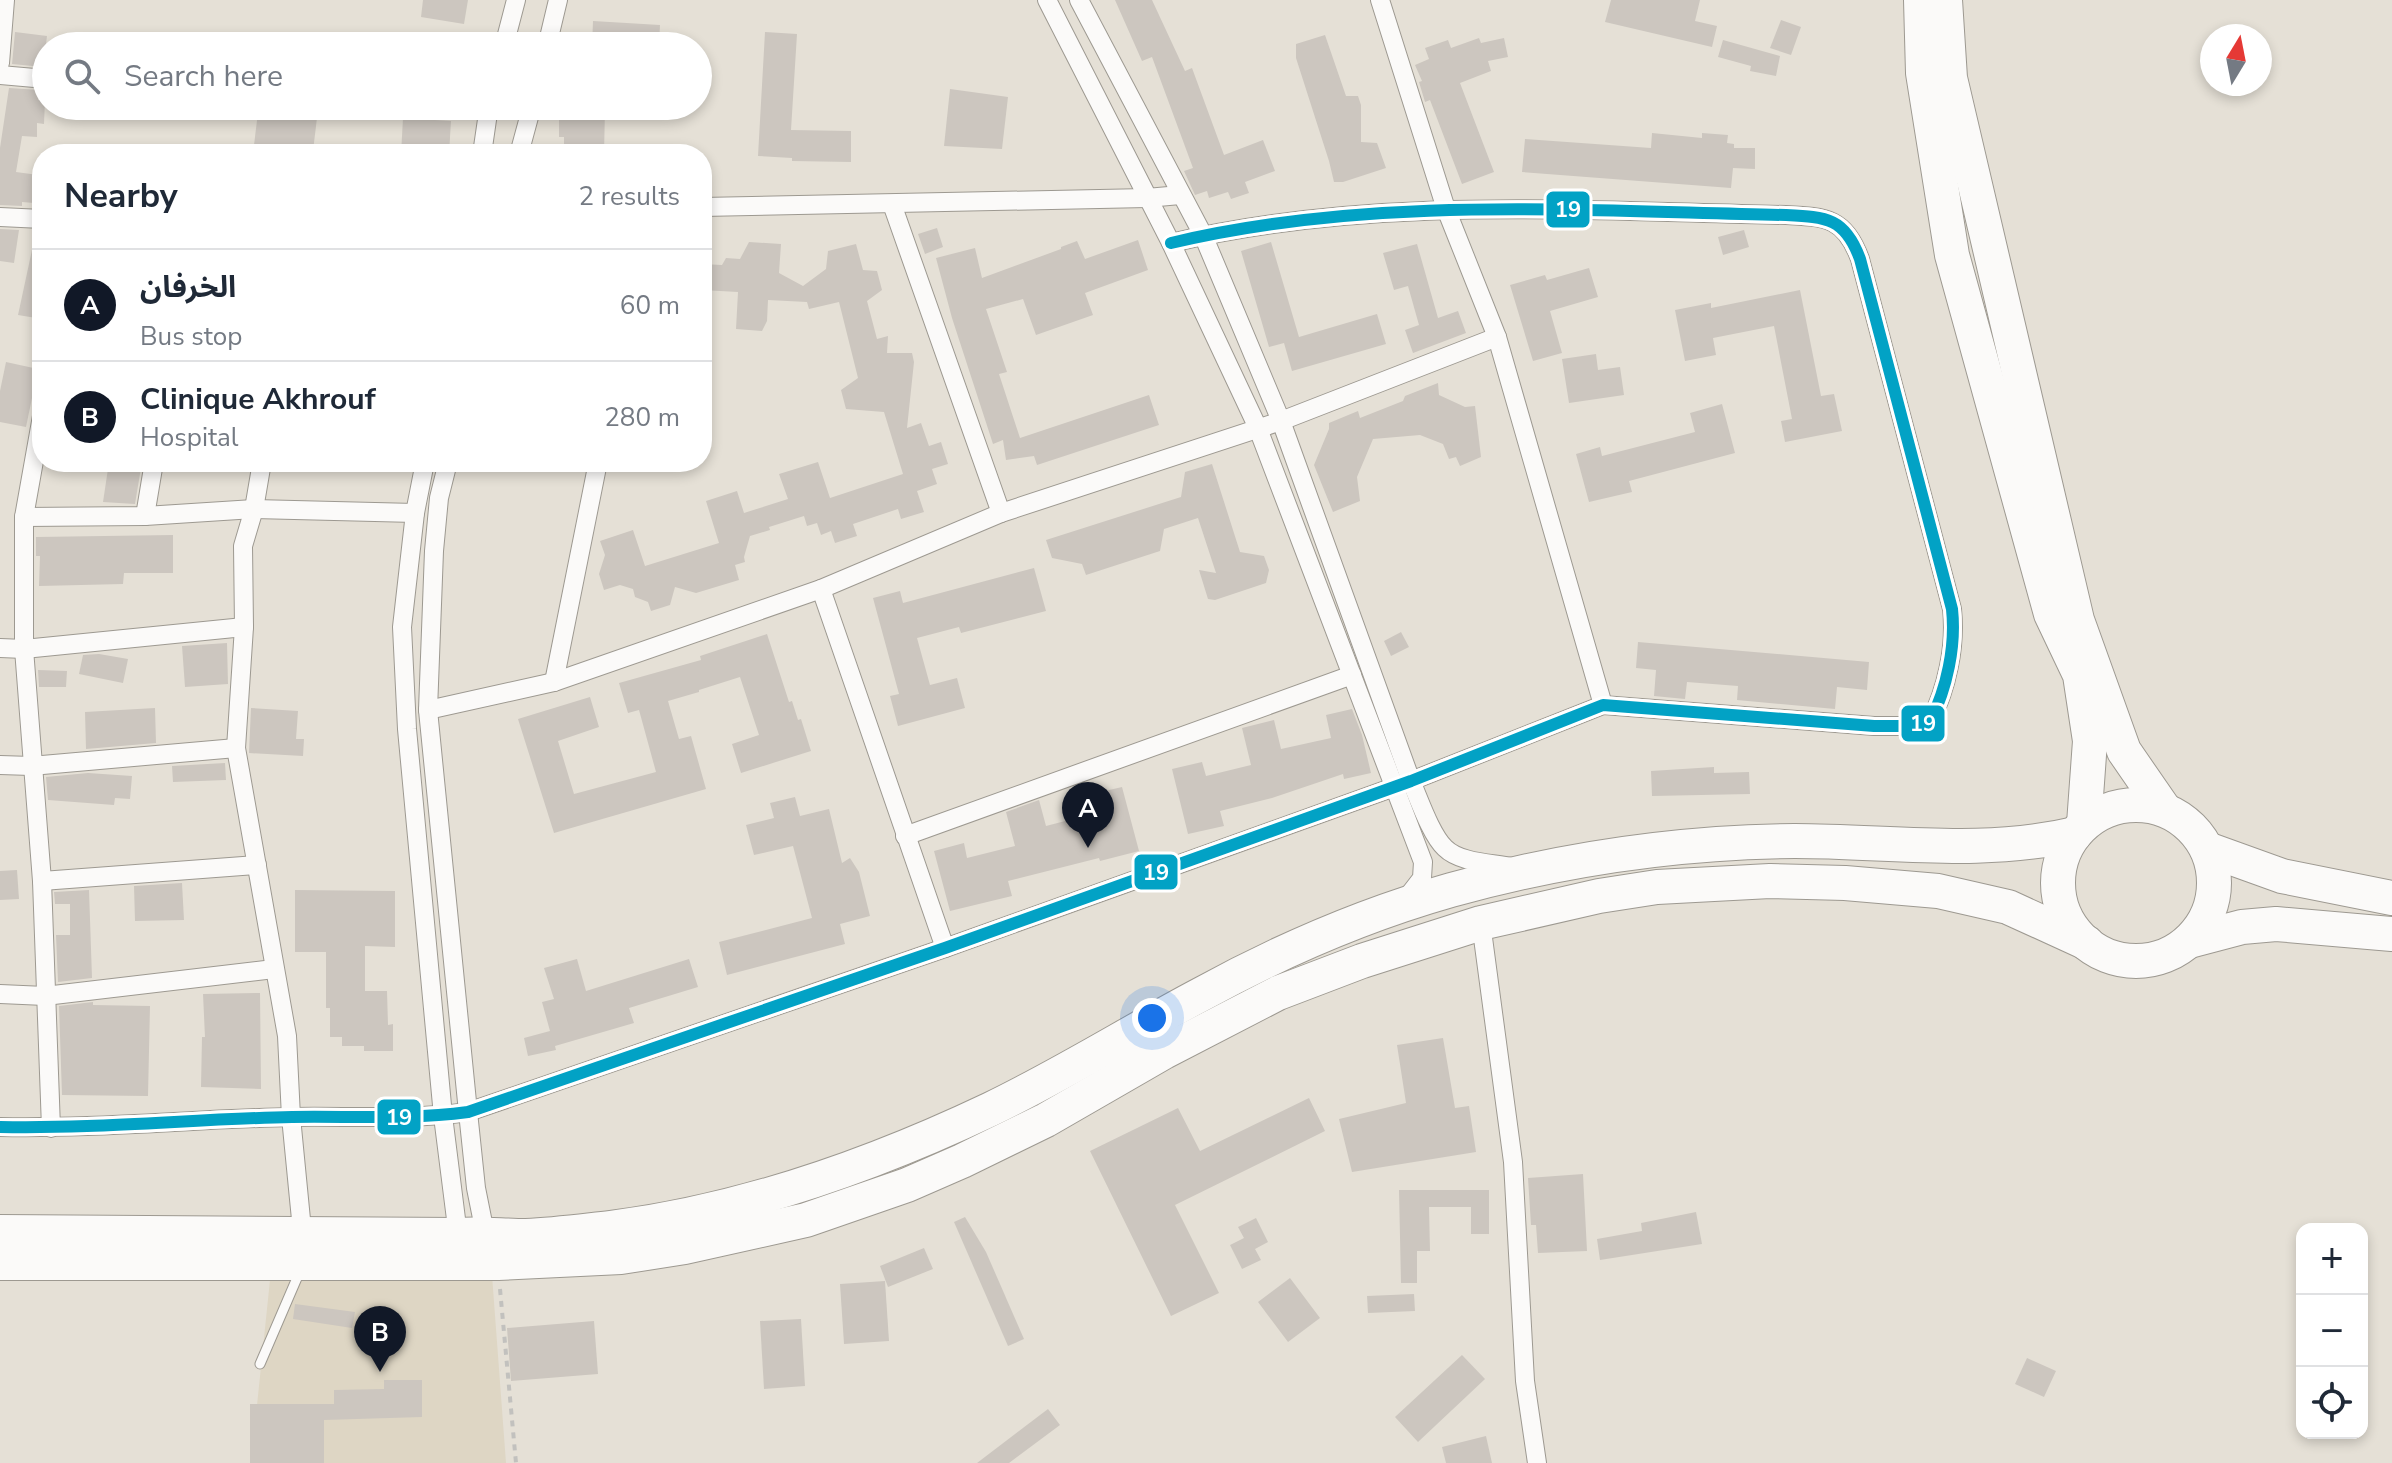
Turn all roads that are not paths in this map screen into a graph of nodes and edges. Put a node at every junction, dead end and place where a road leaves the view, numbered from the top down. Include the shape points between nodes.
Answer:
1 (5, 0) edge
2 (516, 0) edge
3 (558, 0) edge
4 (1047, 0) edge
5 (1079, 0) edge
6 (1380, 0) edge
7 (1921, 0) edge
8 (1945, 0) edge
9 (508, 32) edge
10 (550, 32) edge
11 (0, 63) edge
12 (0, 75) edge
13 (32, 78) edge
14 (487, 120) edge
15 (528, 120) edge
16 (483, 144) edge
17 (522, 144) edge
18 (1180, 195) junction
19 (1147, 198) junction
20 (892, 204) junction
21 (712, 207) edge
22 (1446, 209) junction
23 (0, 217) edge
24 (32, 219) edge
25 (1203, 235) junction
26 (1171, 243) junction
27 (1497, 337) junction
28 (1281, 421) junction
29 (1257, 426) junction
30 (32, 472) edge
31 (152, 472) edge
32 (260, 472) edge
33 (423, 472) edge
34 (446, 472) edge
35 (596, 472) edge
36 (254, 509) junction
37 (415, 513) junction
38 (1001, 513) junction
39 (145, 516) junction
40 (24, 517) junction
41 (821, 589) junction
42 (244, 627) junction
43 (0, 648) edge
44 (24, 649) junction
45 (1352, 675) junction
46 (554, 682) junction
47 (1603, 705) junction
48 (428, 710) junction
49 (236, 748) junction
50 (0, 765) edge
51 (31, 766) junction
52 (1402, 784) junction
53 (2164, 809) junction
54 (2079, 829) junction
55 (905, 836) junction
56 (2207, 849) junction
57 (257, 865) junction
58 (1530, 870) junction
59 (42, 881) junction
60 (2392, 898) edge
61 (1398, 907) junction
62 (1481, 923) junction
63 (2392, 934) edge
64 (2189, 941) junction
65 (2087, 943) junction
66 (945, 948) junction
67 (274, 969) junction
68 (0, 994) edge
69 (45, 996) junction
70 (468, 1112) junction
71 (443, 1116) junction
72 (291, 1117) junction
73 (0, 1127) edge
74 (51, 1128) junction
75 (0, 1232) edge
76 (480, 1244) junction
77 (303, 1249) junction
78 (0, 1263) edge
79 (260, 1364) dead end
80 (1537, 1463) edge

1 - 11 street
2 - 9 street
3 - 10 street
4 - 19 street
5 - 18 street
6 - 22 street
7 - 54 highway via 1923,73 1952,255 2051,614 2083,689 2090,741
8 - 53 highway via 1950,78 2077,620 2124,751
12 - 13 street
14 - 16 street
15 - 17 street
18 - 19 street
18 - 25 street
19 - 20 street
19 - 26 street
20 - 21 street
20 - 38 street
22 - 25 street via 1332,215
22 - 27 street
22 - 47 street via 1804,216 1840,225 1853,238 1860,259 1952,609 1954,634 1940,701 1930,722 1874,726
23 - 24 street
25 - 26 street
25 - 28 street
26 - 29 street
27 - 28 street
27 - 47 street
28 - 29 street
28 - 52 street
29 - 38 street
29 - 45 street
30 - 40 street
31 - 39 street
32 - 36 street
33 - 37 street
34 - 48 street via 434,551
35 - 46 street
36 - 37 street
36 - 39 street
36 - 42 street via 243,546
37 - 71 street via 402,627
38 - 41 street
39 - 40 street
40 - 44 street
41 - 46 street
41 - 55 street
42 - 44 street
42 - 49 street
43 - 44 street
44 - 51 street
45 - 52 street
45 - 55 street
46 - 48 street
47 - 52 street
48 - 70 street
49 - 51 street
49 - 57 street
50 - 51 street
51 - 59 street
52 - 58 street via 1445,848 1475,860
52 - 61 street via 1423,862 1422,878
52 - 66 street
53 - 54 highway via 2113,808
53 - 56 highway via 2185,821
54 - 58 highway via 2042,842 1985,847 1720,844
54 - 65 highway via 2062,856 2058,892 2065,915
55 - 66 street
56 - 60 highway via 2282,876
56 - 64 highway via 2215,873 2214,898
57 - 59 street
57 - 67 street
58 - 61 highway
59 - 69 street
61 - 76 highway via 1250,969 992,1109 784,1191 725,1208
62 - 65 highway via 1657,887 1845,883 1981,900
62 - 76 highway via 1278,993 1046,1120 907,1185 806,1220 621,1257
62 - 80 street via 1513,1162 1525,1381
63 - 64 highway via 2276,924
64 - 65 highway via 2145,960 2108,956
66 - 70 street
67 - 69 street
67 - 72 street via 287,1036
68 - 69 street
69 - 74 street
70 - 71 street
70 - 76 street
71 - 72 street
71 - 76 street
72 - 74 street
72 - 77 street
73 - 74 street
75 - 77 highway
76 - 77 highway
76 - 77 highway
77 - 78 highway
77 - 79 lane

